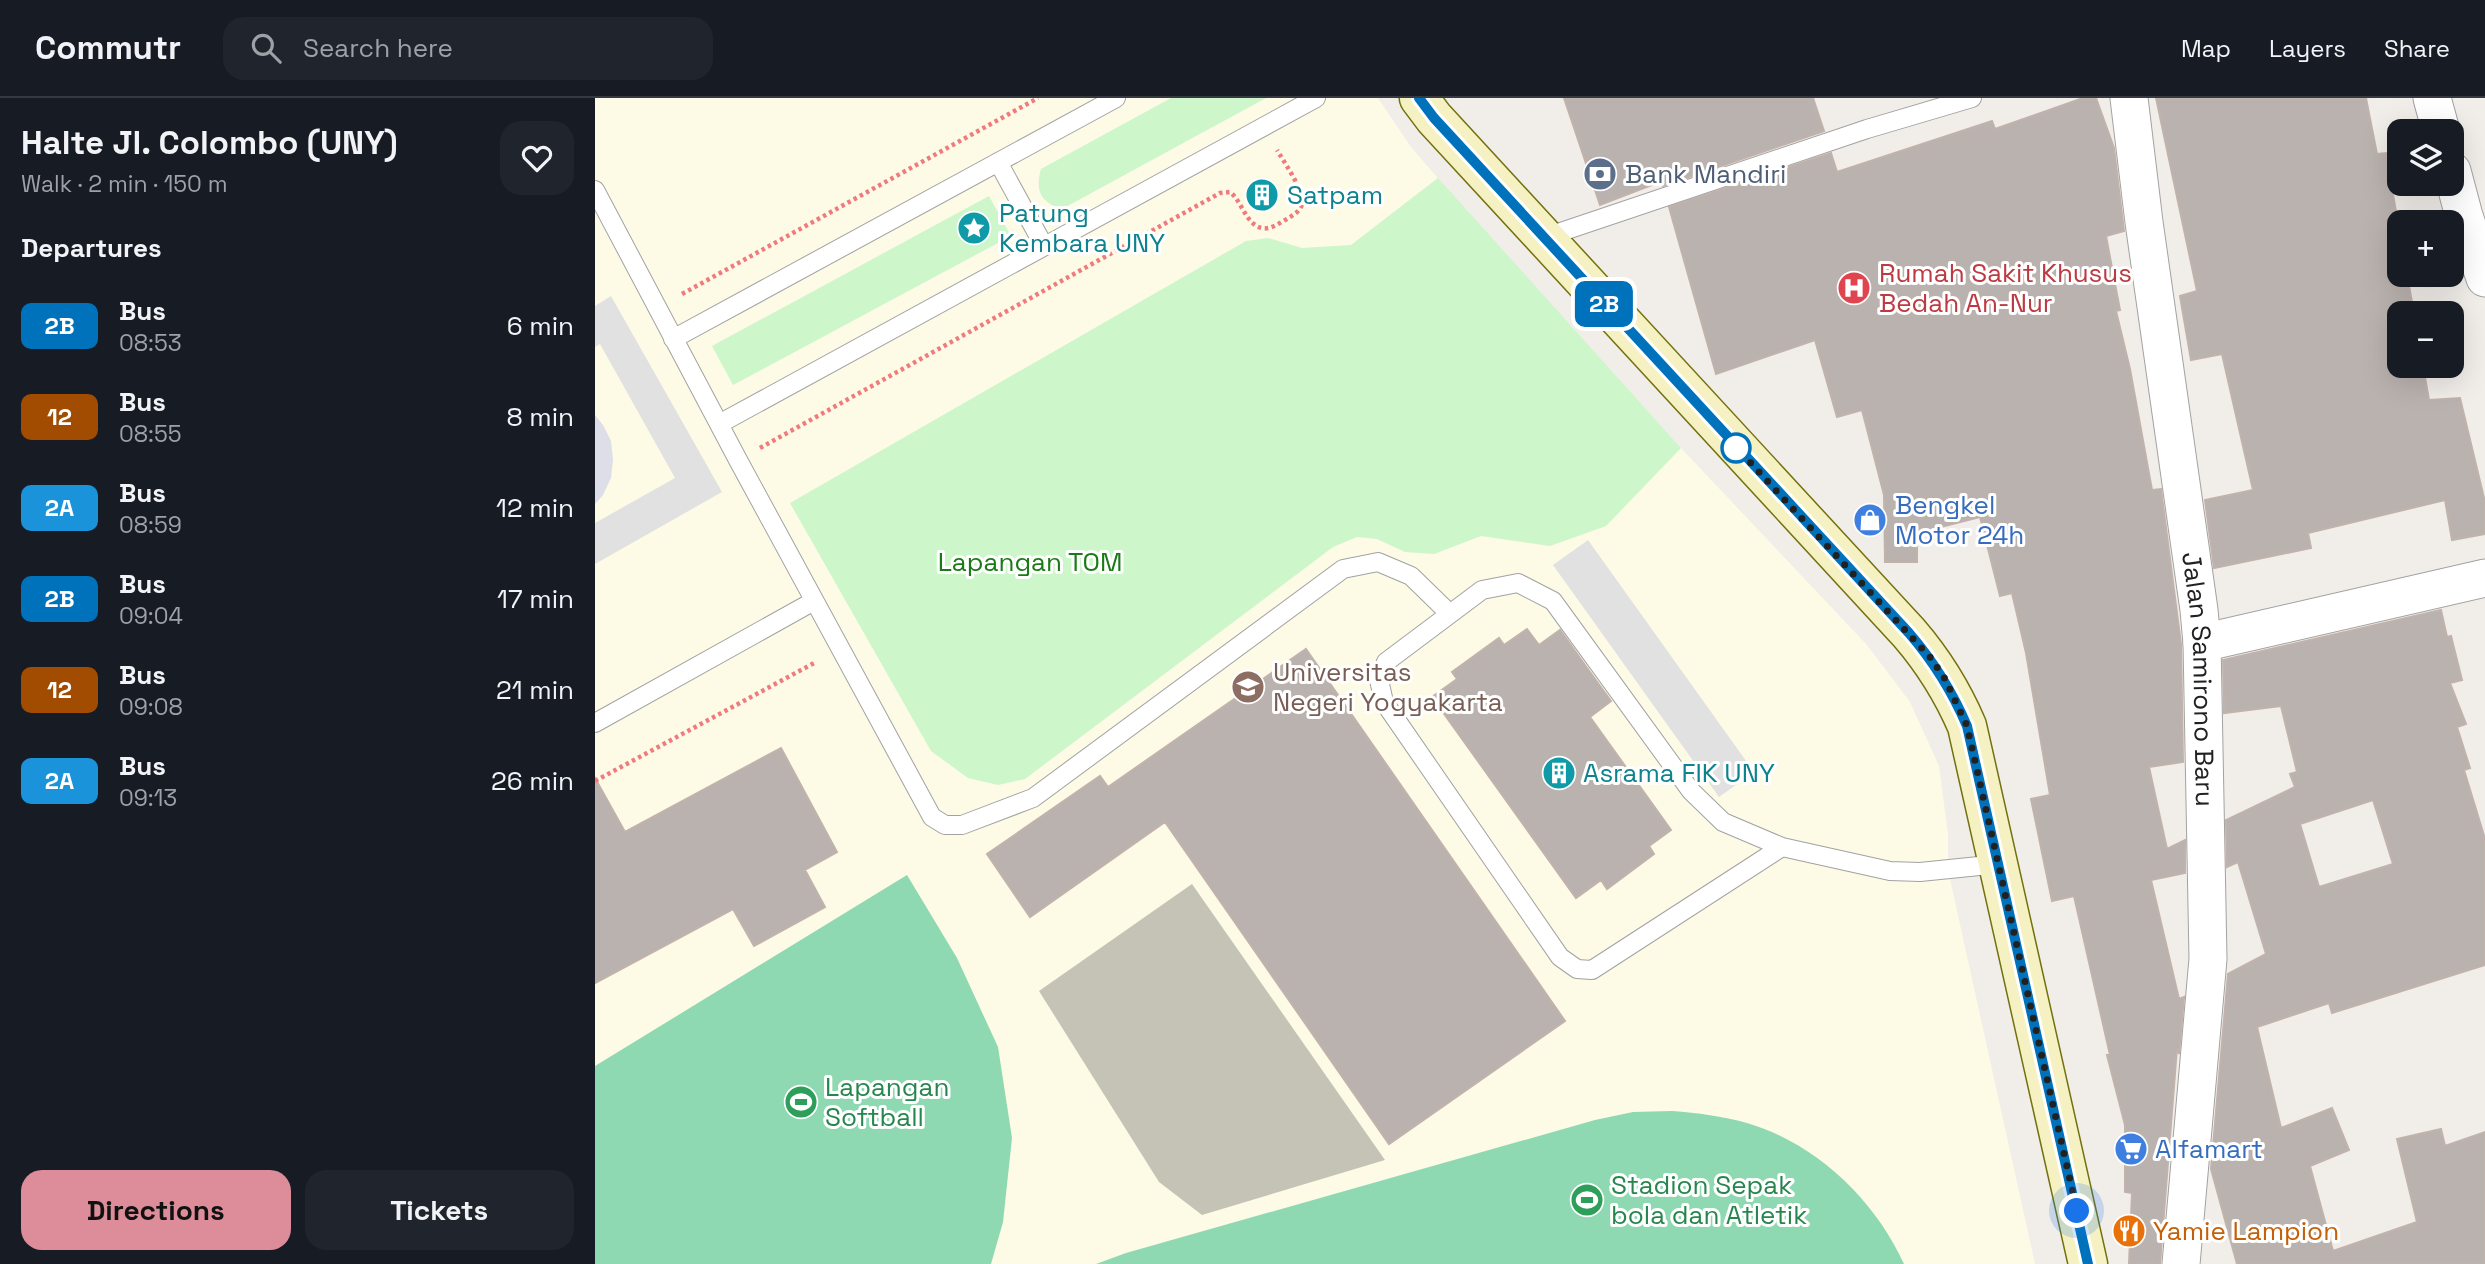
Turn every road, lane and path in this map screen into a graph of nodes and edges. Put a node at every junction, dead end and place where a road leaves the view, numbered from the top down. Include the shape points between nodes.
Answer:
1 (1038, 98) edge
2 (1116, 98) edge
3 (1316, 98) edge
4 (1419, 98) edge
5 (1972, 98) edge
6 (2129, 98) edge
7 (2432, 98) edge
8 (2438, 119) edge
9 (1264, 127) junction
10 (998, 162) junction
11 (595, 190) edge
12 (2459, 196) edge
13 (1543, 238) junction
14 (1044, 246) junction
15 (2485, 278) edge
16 (657, 308) junction
17 (673, 338) junction
18 (719, 424) junction
19 (738, 460) junction
20 (2482, 589) edge
21 (814, 601) junction
22 (1449, 613) junction
23 (2201, 643) junction
24 (840, 649) junction
25 (595, 723) edge
26 (595, 781) edge
27 (1782, 847) junction
28 (1999, 864) junction
29 (2088, 1264) edge
30 (2181, 1264) edge

1 - 16 path
2 - 10 lane
3 - 9 lane
4 - 13 main road
5 - 13 lane
6 - 23 street, Jalan Samirono Baru
7 - 8 street
9 - 14 lane
9 - 19 path via 1302,194 1297,213 1271,228 1261,228 1252,223 1238,198 1230,192 1220,194
10 - 14 lane
10 - 17 lane
11 - 16 lane
12 - 15 street
13 - 28 main road via 1930,657 1967,726
14 - 18 lane
16 - 17 lane
17 - 18 lane
18 - 19 lane
19 - 21 lane
20 - 23 street
21 - 24 lane
21 - 25 lane
22 - 24 lane via 1411,576 1378,562 1343,569 1033,797 962,825 945,825 932,817
22 - 27 lane via 1482,590 1518,583 1553,601 1691,791 1723,822
22 - 27 lane via 1386,662 1379,680 1384,702 1560,957 1577,970 1592,970
23 - 30 street, Jalan Samirono Baru via 2208,958
24 - 26 path
27 - 28 lane via 1890,871
28 - 29 main road

